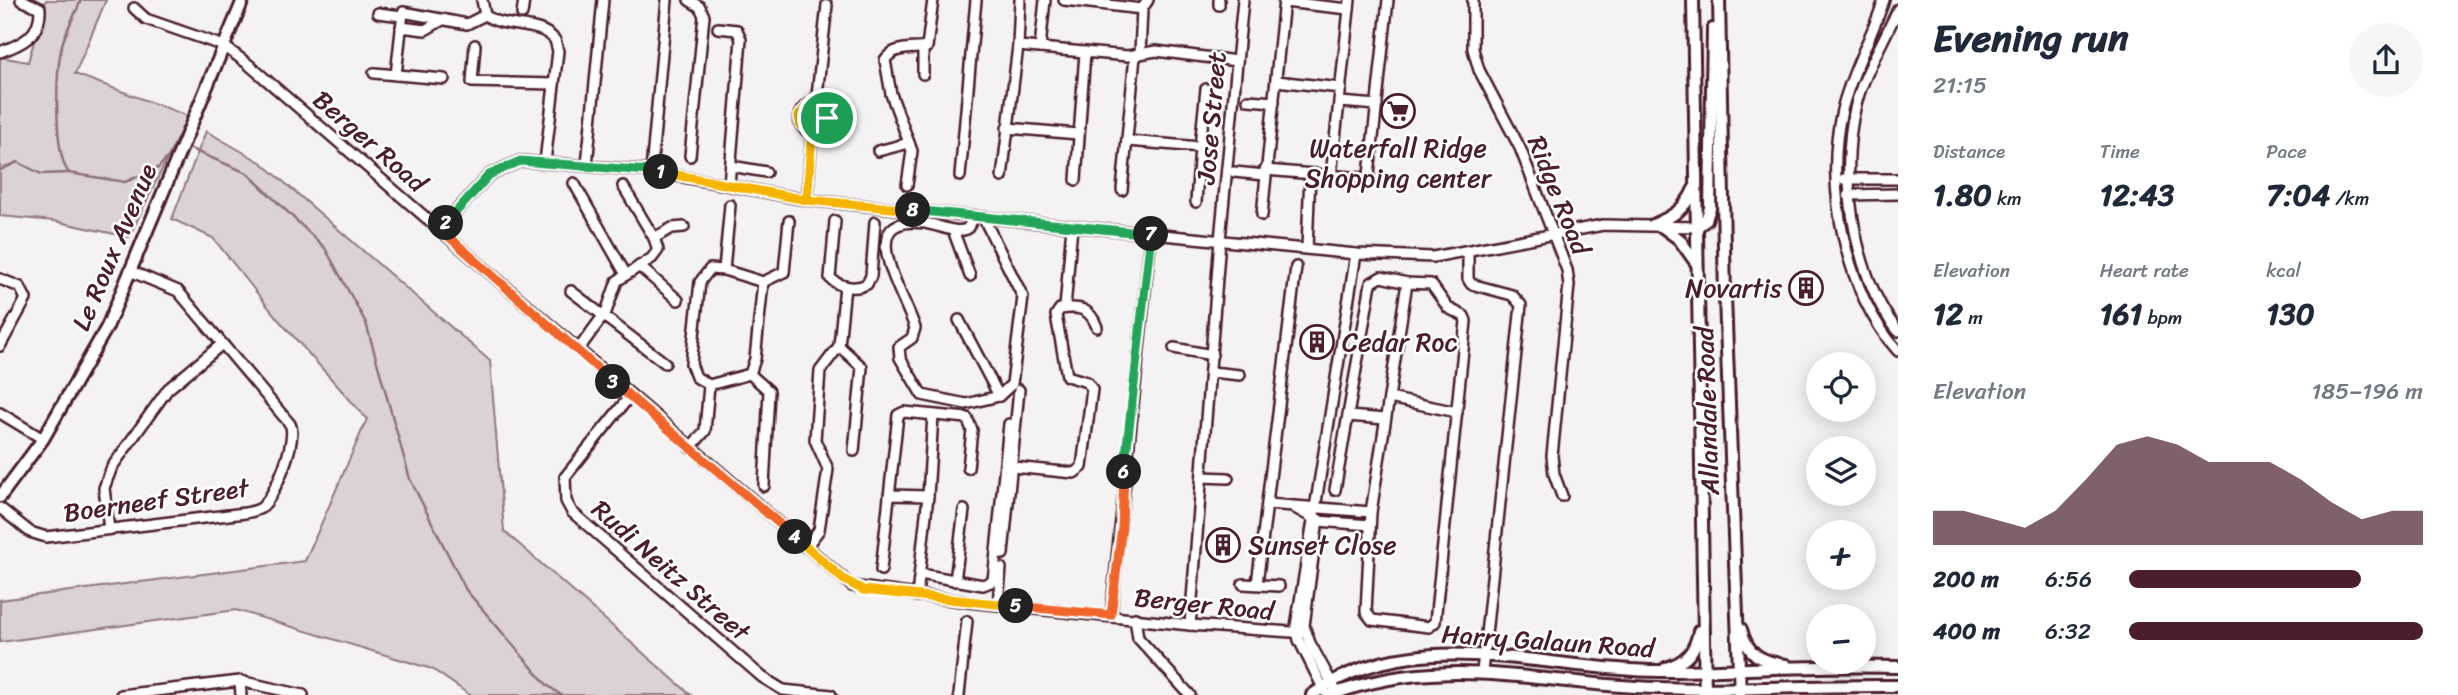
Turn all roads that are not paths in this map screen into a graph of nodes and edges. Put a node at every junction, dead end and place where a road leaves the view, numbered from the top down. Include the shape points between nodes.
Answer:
1 (21, 0) edge
2 (243, 0) edge
3 (482, 0) edge
4 (524, 0) edge
5 (603, 0) edge
6 (667, 0) edge
7 (689, 0) edge
8 (933, 0) edge
9 (976, 0) edge
10 (1020, 0) edge
11 (1045, 0) edge
12 (1064, 0) edge
13 (1147, 0) edge
14 (1243, 0) edge
15 (1388, 0) edge
16 (1474, 0) edge
17 (1693, 0) edge
18 (1884, 0) edge
19 (1284, 1) edge
20 (1099, 2) edge
21 (1719, 3) edge
22 (1350, 4) edge
23 (827, 5) dead end
24 (134, 8) dead end
25 (1142, 9) junction
26 (1898, 9) edge
27 (378, 13) dead end
28 (403, 14) junction
29 (522, 14) dead end
30 (485, 15) junction
31 (444, 19) junction
32 (401, 27) junction
33 (718, 28) dead end
34 (475, 45) dead end
35 (224, 46) junction
36 (1018, 46) junction
37 (923, 48) junction
38 (1040, 48) junction
39 (0, 52) edge
40 (1085, 52) junction
41 (1137, 55) junction
42 (1237, 61) junction
43 (374, 73) dead end
44 (923, 74) dead end
45 (396, 75) junction
46 (444, 79) dead end
47 (1276, 81) junction
48 (554, 84) junction
49 (1341, 88) junction
50 (1206, 89) dead end
51 (1248, 100) dead end
52 (1274, 102) junction
53 (1340, 102) junction
54 (816, 104) junction
55 (1377, 105) junction
56 (1007, 128) junction
57 (812, 132) junction
58 (1078, 134) junction
59 (1128, 141) junction
60 (909, 143) junction
61 (1200, 147) junction
62 (878, 151) dead end
63 (690, 156) dead end
64 (545, 162) junction
65 (587, 165) junction
66 (731, 166) junction
67 (651, 171) junction
68 (766, 172) dead end
69 (1234, 172) dead end
70 (1265, 172) junction
71 (1310, 174) junction
72 (960, 176) dead end
73 (1331, 176) junction
74 (1002, 177) dead end
75 (1850, 178) junction
76 (1838, 179) junction
77 (1898, 179) edge
78 (1076, 180) dead end
79 (574, 183) dead end
80 (907, 184) dead end
81 (729, 185) junction
82 (623, 186) dead end
83 (1695, 186) junction
84 (1122, 190) dead end
85 (1850, 194) junction
86 (1898, 194) edge
87 (1838, 195) junction
88 (807, 200) junction
89 (1196, 202) dead end
90 (730, 205) dead end
91 (1262, 215) dead end
92 (979, 217) junction
93 (789, 221) dead end
94 (835, 221) dead end
95 (875, 222) dead end
96 (1657, 225) junction
97 (1072, 226) junction
98 (684, 227) dead end
99 (1697, 227) junction
100 (440, 229) junction
101 (953, 230) junction
102 (1553, 233) junction
103 (1151, 234) junction
104 (654, 238) junction
105 (1220, 240) junction
106 (1307, 248) junction
107 (1468, 252) junction
108 (1356, 254) junction
109 (1697, 264) junction
110 (639, 266) junction
111 (1296, 267) dead end
112 (724, 270) junction
113 (130, 271) junction
114 (625, 273) junction
115 (970, 276) dead end
116 (0, 279) edge
117 (763, 282) junction
118 (1406, 283) junction
119 (845, 286) junction
120 (571, 291) dead end
121 (678, 300) dead end
122 (1065, 308) junction
123 (603, 315) junction
124 (959, 320) dead end
125 (1097, 327) dead end
126 (1898, 331) edge
127 (222, 344) junction
128 (0, 346) edge
129 (839, 346) junction
130 (1174, 348) dead end
131 (578, 351) junction
132 (1898, 352) edge
133 (1212, 355) junction
134 (665, 363) dead end
135 (1211, 373) junction
136 (750, 374) junction
137 (1240, 375) dead end
138 (709, 385) junction
139 (1019, 390) dead end
140 (630, 396) junction
141 (999, 396) junction
142 (1389, 398) junction
143 (1457, 412) junction
144 (0, 413) edge
145 (933, 415) junction
146 (1348, 416) junction
147 (1385, 419) junction
148 (1009, 424) dead end
149 (43, 439) junction
150 (690, 448) junction
151 (854, 451) dead end
152 (1013, 467) junction
153 (968, 468) dead end
154 (1202, 477) junction
155 (1228, 478) dead end
156 (764, 486) dead end
157 (1335, 490) dead end
158 (889, 495) junction
159 (928, 496) junction
160 (1562, 496) dead end
161 (0, 497) edge
162 (1268, 504) junction
163 (1317, 504) junction
164 (1293, 507) junction
165 (0, 509) edge
166 (964, 510) dead end
167 (1371, 512) junction
168 (1315, 520) junction
169 (1370, 525) junction
170 (109, 529) junction
171 (806, 547) junction
172 (881, 570) dead end
173 (920, 575) junction
174 (955, 581) junction
175 (1243, 584) dead end
176 (1256, 584) junction
177 (1279, 586) dead end
178 (916, 596) junction
179 (998, 604) junction
180 (1736, 609) junction
181 (1703, 610) junction
182 (1111, 615) junction
183 (1135, 618) junction
184 (967, 621) dead end
185 (1190, 625) junction
186 (1301, 634) junction
187 (1485, 655) junction
188 (1806, 666) edge
189 (1898, 667) edge
190 (1876, 668) edge
191 (1704, 670) junction
192 (1806, 670) edge
193 (1657, 671) junction
194 (1482, 672) junction
195 (1740, 672) junction
196 (240, 681) junction
197 (1898, 685) edge
198 (1822, 686) junction
199 (1655, 688) junction
200 (1330, 691) edge
201 (1705, 692) edge
202 (1740, 693) edge
203 (121, 695) edge
204 (241, 695) edge
205 (303, 695) edge
206 (831, 695) edge
207 (960, 695) edge
208 (1190, 695) edge
209 (1312, 695) edge
210 (1672, 695) edge
211 (1773, 695) edge

1 - 39 street via 40,9 36,29 24,43
2 - 35 main road, Le Roux Avenue
3 - 30 street
4 - 29 street
5 - 65 street
6 - 67 street
7 - 63 street via 704,16
8 - 37 street via 929,45
9 - 72 street
10 - 36 street
11 - 38 street
12 - 20 street
13 - 25 street
14 - 42 street, Jose Street
15 - 55 street
16 - 102 street, Ridge Road via 1473,49 1479,70 1520,148
17 - 83 main road, Allandale Road
18 - 76 street via 1842,111
19 - 22 street
19 - 47 street
20 - 25 street
21 - 99 main road via 1710,78 1710,208
21 - 180 main road, Allandale Road
22 - 49 street
23 - 54 street
24 - 35 street, Berger Road via 146,19
25 - 41 street
26 - 75 street via 1860,92 1849,149
27 - 28 street
28 - 31 street
28 - 32 street
30 - 31 street via 467,24
30 - 48 street via 552,36 558,51
31 - 32 street via 425,30
32 - 45 street
33 - 66 street via 734,29 740,35
34 - 48 street via 472,82
35 - 100 street, Berger Road
35 - 113 main road, Le Roux Avenue
36 - 38 street
36 - 56 street
37 - 44 street
37 - 60 street via 900,49 885,60 891,94
38 - 40 street
40 - 41 street
40 - 58 street
41 - 42 street via 1156,51
41 - 59 street
42 - 105 street, Jose Street
43 - 45 street
45 - 46 street
47 - 49 street
47 - 52 street
48 - 64 street
49 - 53 street
50 - 61 street
51 - 52 street
52 - 70 street
53 - 55 street
53 - 73 street
54 - 57 street via 827,118 821,130
54 - 57 street via 807,106 799,116 801,125
55 - 73 street via 1369,176
56 - 58 street
56 - 74 street
57 - 88 street
58 - 78 street
59 - 61 street
59 - 84 street
60 - 62 street
60 - 80 street via 912,155
61 - 89 street
64 - 65 street
64 - 100 street via 520,161 489,175
65 - 67 street
66 - 68 street
66 - 81 street
67 - 81 street
69 - 70 street
70 - 71 street
70 - 91 street
71 - 73 street
71 - 106 street
75 - 76 street
75 - 77 street
75 - 85 street
76 - 87 street
79 - 114 street
81 - 88 street
82 - 104 street
83 - 96 main road via 1675,215
83 - 99 main road, Allandale Road
85 - 86 street
85 - 87 street
85 - 126 street via 1868,276 1878,302
87 - 132 street via 1845,247 1860,294
88 - 92 street
90 - 112 street
92 - 97 street
92 - 101 street via 967,229
92 - 141 street via 1023,298 1015,376
93 - 117 street via 784,272
94 - 119 street via 829,275
95 - 119 street via 870,281 861,287
96 - 99 street
96 - 102 street via 1603,225
96 - 109 main road via 1679,239
97 - 103 street
97 - 122 street
98 - 104 street
99 - 109 main road, Allandale Road
100 - 131 street, Berger Road
101 - 115 street
101 - 141 street via 910,222 895,225 887,234 892,271 915,328 912,338 899,346 900,358 915,386 929,399 966,404
102 - 107 street
102 - 160 street, Ridge Road via 1569,285 1552,456
103 - 105 street
103 - 182 street
104 - 110 street via 656,254
105 - 106 street
105 - 133 street, Jose Street
106 - 108 street
107 - 108 street via 1433,257
107 - 187 street via 1471,284 1512,295 1521,304
108 - 163 street
109 - 181 main road, Allandale Road
110 - 114 street
110 - 121 street
111 - 162 street
112 - 117 street
112 - 138 street via 710,269 700,282 691,364 696,377
113 - 127 street, Boerneef Street via 178,291
113 - 149 main road, Le Roux Avenue via 94,352
114 - 123 street via 612,288
116 - 128 street via 20,287 26,299
117 - 136 street
118 - 142 street
118 - 143 street via 1431,284 1448,308 1466,321
118 - 146 street via 1381,277 1371,283
119 - 129 street
120 - 123 street
122 - 125 street via 1088,310
122 - 152 street via 1058,310 1056,317 1066,374 1087,382 1092,389 1084,462 1074,473
123 - 131 street
123 - 134 street
124 - 141 street
127 - 170 street via 168,389 112,467 104,488
127 - 170 street, Boerneef Street via 293,428 293,441 271,497 257,510
129 - 151 street via 862,367
129 - 171 street via 819,375 815,440 828,469 819,530
130 - 133 street
131 - 140 street, Berger Road
133 - 135 street, Jose Street
135 - 137 street
135 - 154 street, Jose Street
136 - 138 street
136 - 156 street via 765,385 771,397
138 - 150 street via 705,431
139 - 152 street
140 - 150 street, Berger Road
140 - 206 street, Rudi Neitz Street via 565,477 566,501 572,512 762,677 783,690
142 - 143 street
142 - 147 street
143 - 169 street via 1435,622 1429,627 1372,620 1366,612
144 - 149 street
145 - 153 street via 970,420
145 - 158 street via 904,412 897,417
145 - 159 street
146 - 147 street
146 - 157 street
147 - 167 street
148 - 174 street via 995,577 983,585
149 - 161 main road, Le Roux Avenue
150 - 171 street, Berger Road
152 - 179 street
154 - 155 street
154 - 185 street, Jose Street
158 - 159 street
158 - 172 street
159 - 173 street
162 - 164 street
162 - 176 street
163 - 164 street
163 - 167 street
163 - 168 street
164 - 168 street
165 - 170 street, Boerneef Street via 46,537
166 - 174 street
167 - 169 street
168 - 169 street
168 - 186 street
171 - 178 street, Berger Road via 852,586
173 - 174 street
173 - 178 street
175 - 176 street
176 - 177 street
178 - 179 street, Berger Road
179 - 182 street, Berger Road
180 - 188 main road via 1742,636 1758,659
180 - 195 main road, Allandale Road
181 - 191 main road, Allandale Road
181 - 193 main road via 1697,644 1689,657
182 - 183 street, Berger Road
183 - 185 street, Berger Road
183 - 208 street via 1138,638
184 - 207 street
185 - 186 street, Berger Road
186 - 200 street
187 - 193 main road, Harry Galaun Road
187 - 194 street
187 - 200 main road, Harry Galaun Road via 1414,656 1383,663
189 - 190 main road
191 - 193 main road, Harry Galaun Road
191 - 195 main road, Harry Galaun Road
191 - 201 main road, Allandale Road
192 - 195 main road, Harry Galaun Road
194 - 199 main road, Harry Galaun Road
194 - 200 main road, Harry Galaun Road via 1389,677
195 - 202 main road, Allandale Road
196 - 203 street
196 - 204 street
196 - 205 street
197 - 198 main road
198 - 202 main road, Harry Galaun Road
198 - 211 main road
199 - 201 main road, Harry Galaun Road
199 - 210 main road
200 - 209 main road, Harry Galaun Road
201 - 202 main road, Harry Galaun Road

